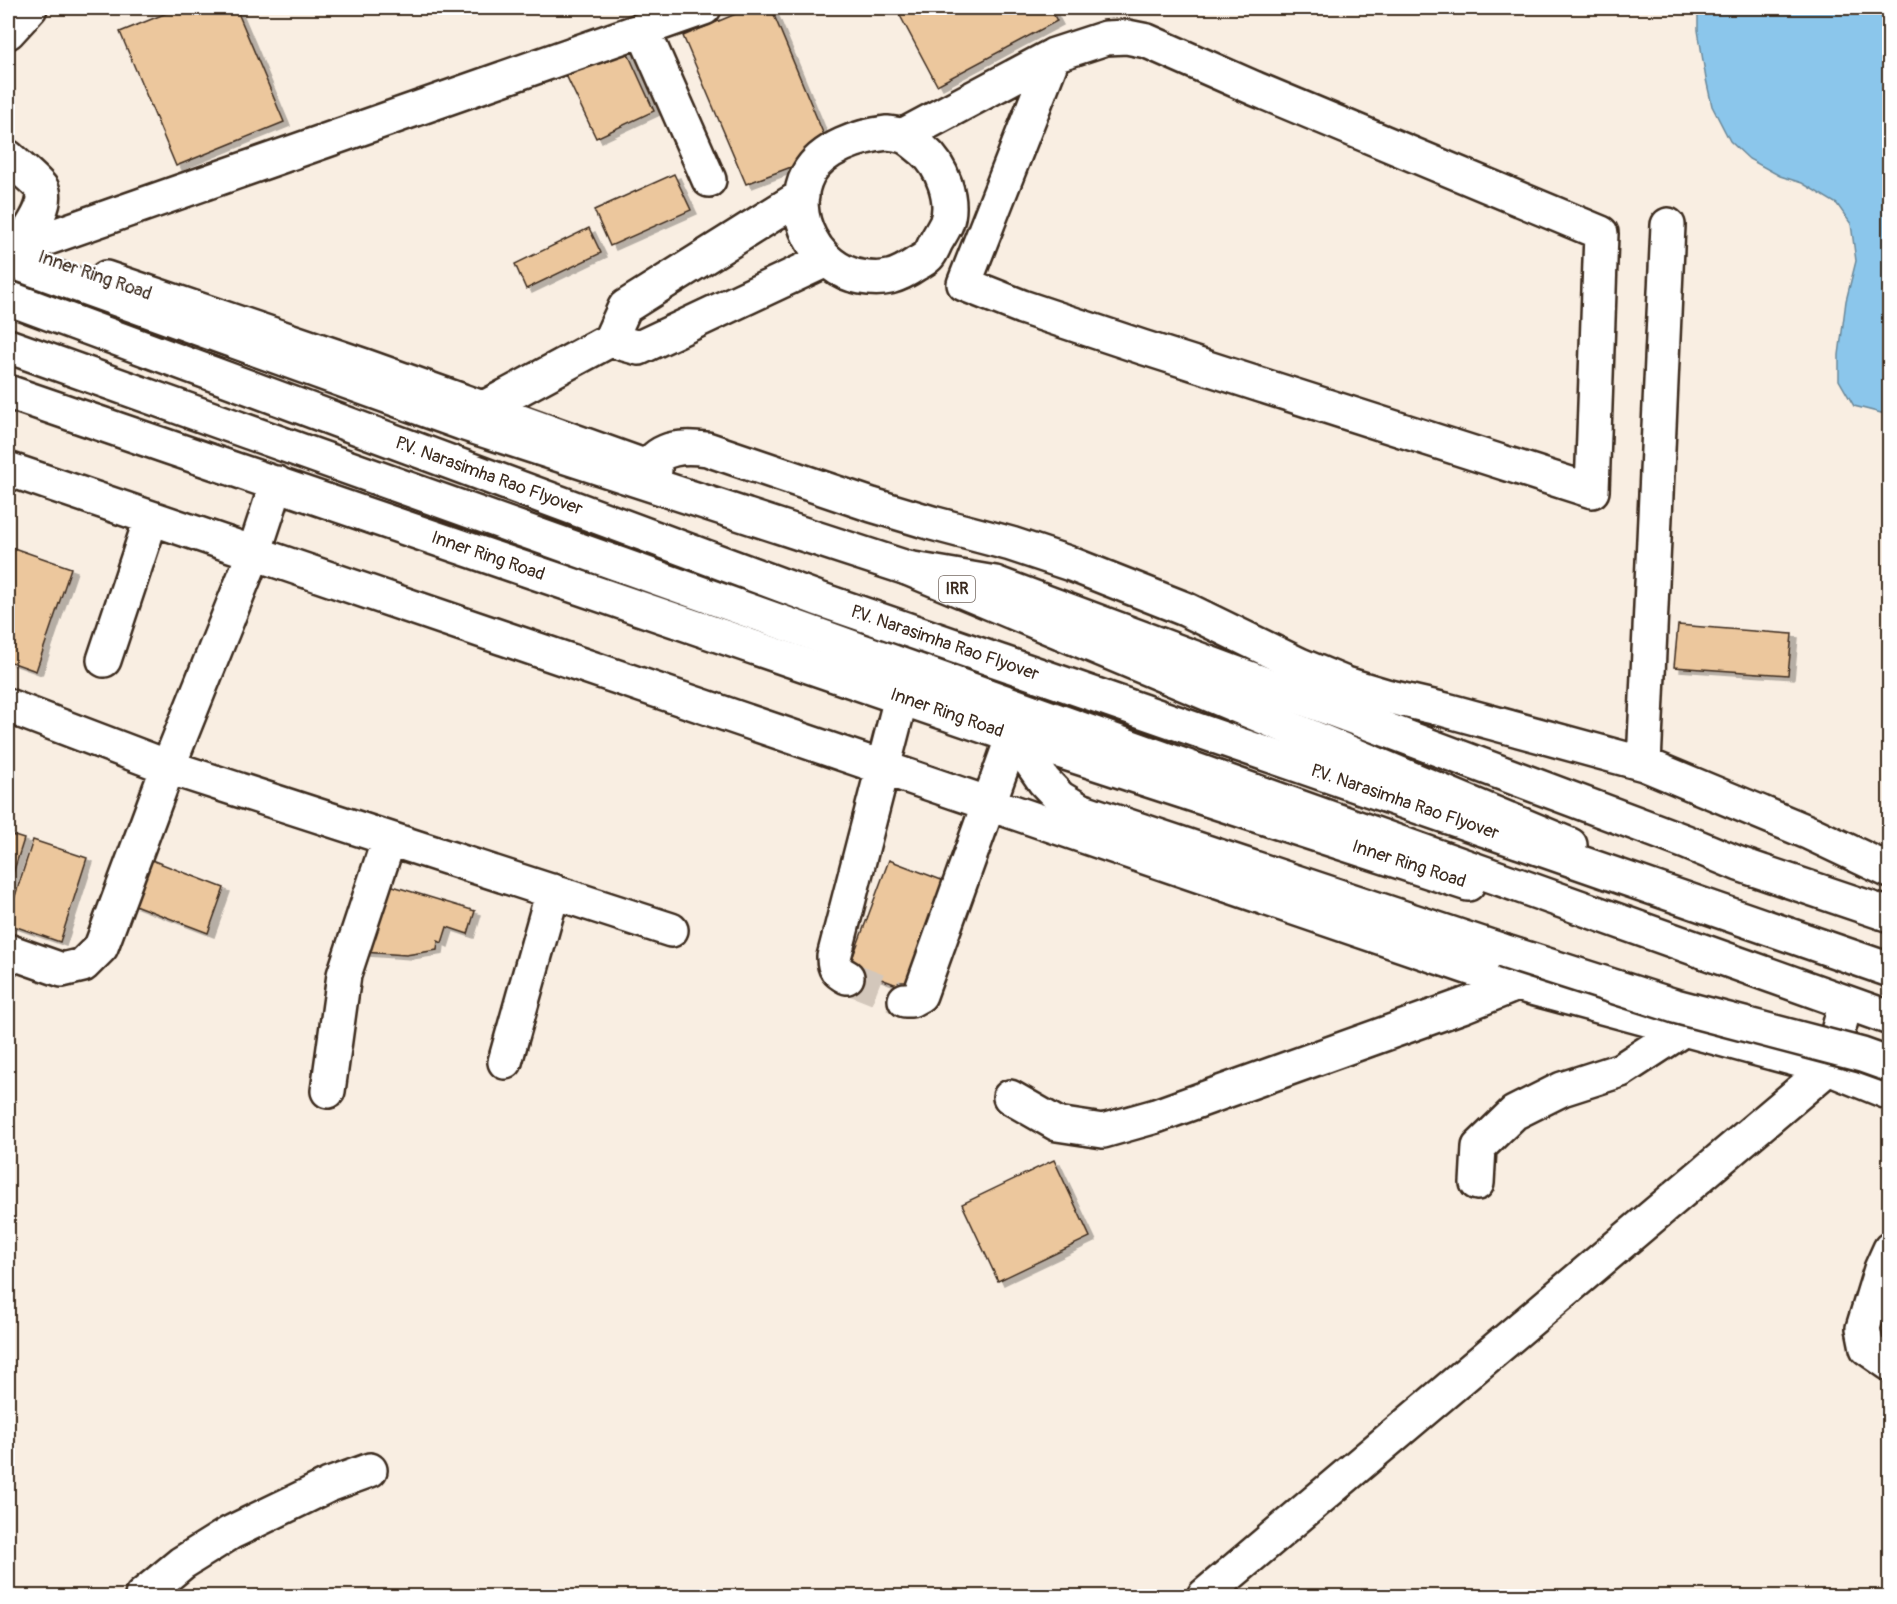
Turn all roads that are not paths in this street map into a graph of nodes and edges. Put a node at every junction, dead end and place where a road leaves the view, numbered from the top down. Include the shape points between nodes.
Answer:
1 (30, 8) edge
2 (704, 8) edge
3 (643, 30) junction
4 (8, 32) edge
5 (1054, 55) junction
6 (904, 135) junction
7 (8, 157) edge
8 (709, 180) dead end
9 (802, 196) junction
10 (1668, 225) dead end
11 (10, 252) edge
12 (928, 256) junction
13 (826, 260) junction
14 (964, 284) junction
15 (8, 298) edge
16 (610, 340) junction
17 (8, 346) edge
18 (8, 392) edge
19 (473, 416) junction
20 (648, 467) junction
21 (8, 470) edge
22 (277, 483) junction
23 (717, 506) junction
24 (151, 519) junction
25 (254, 553) junction
26 (907, 568) junction
27 (104, 660) dead end
28 (902, 698) junction
29 (8, 706) edge
30 (1013, 736) junction
31 (1644, 764) junction
32 (168, 767) junction
33 (883, 768) junction
34 (988, 804) junction
35 (389, 839) junction
36 (1890, 871) edge
37 (552, 891) junction
38 (1890, 915) edge
39 (671, 930) dead end
40 (8, 951) edge
41 (1890, 961) edge
42 (1890, 970) edge
43 (847, 977) tunnel mouth
44 (1517, 984) junction
45 (905, 1000) dead end
46 (1843, 1013) junction
47 (1890, 1018) edge
48 (1684, 1029) junction
49 (1890, 1029) edge
50 (505, 1062) dead end
51 (1890, 1065) edge
52 (1828, 1068) junction
53 (328, 1091) dead end
54 (1890, 1093) edge
55 (1010, 1097) dead end
56 (1477, 1183) dead end
57 (1890, 1249) edge
58 (1890, 1364) edge
59 (370, 1470) dead end
60 (142, 1596) edge
61 (1204, 1596) edge

1 - 4 main road
2 - 3 main road
3 - 8 main road
3 - 11 main road
5 - 6 main road
5 - 14 main road
5 - 14 main road via 1106,38 1147,41 1601,232 1592,491 1131,343
6 - 9 main road via 866,135 843,144 823,157 809,173
6 - 12 main road via 928,155 942,175 948,198 946,223
7 - 11 main road via 42,189 44,200 42,210
9 - 13 main road via 803,220 811,242
9 - 16 main road via 625,307
10 - 31 main road
11 - 19 main road, Inner Ring Road / IRR
12 - 13 main road via 900,275 877,279 858,277
12 - 14 main road
13 - 16 main road via 639,348
15 - 42 main road, P.V. Narasimha Rao Flyover via 819,599
16 - 19 main road
17 - 47 main road, P.V. Narasimha Rao Flyover
18 - 22 main road, Inner Ring Road
19 - 20 main road, Inner Ring Road
19 - 23 main road, Inner Ring Road / IRR
20 - 23 main road, Inner Ring Road via 707,488
20 - 31 main road via 667,450 688,446 707,449 932,524 1081,567 1185,609 1346,684
21 - 24 main road
22 - 25 main road
22 - 28 main road, Inner Ring Road
23 - 26 main road, Inner Ring Road / IRR
24 - 25 main road
24 - 27 main road
25 - 32 main road
25 - 33 main road
26 - 38 main road via 995,584 1739,864
26 - 41 main road, Inner Ring Road / IRR via 1636,872
28 - 30 main road, Inner Ring Road
28 - 33 main road
29 - 32 main road
30 - 34 main road
30 - 46 main road, Inner Ring Road via 1540,907
30 - 51 main road, bridge via 1044,781 1060,798 1080,810 1675,1006
31 - 36 main road
32 - 35 main road
32 - 40 main road via 101,947 83,965 62,970
33 - 34 main road
33 - 43 main road via 834,957 834,966
34 - 44 main road
34 - 45 main road via 920,995
35 - 37 main road
35 - 53 main road via 344,975
37 - 39 main road
37 - 50 main road
44 - 48 main road
44 - 55 main road via 1156,1116 1103,1131 1057,1124
46 - 49 main road, Inner Ring Road
46 - 52 main road
48 - 52 main road
48 - 56 main road via 1621,1070 1562,1089 1514,1113 1479,1147
52 - 54 main road
52 - 61 main road
57 - 58 main road via 1863,1328 1867,1348
59 - 60 main road via 329,1485 230,1533 182,1563

